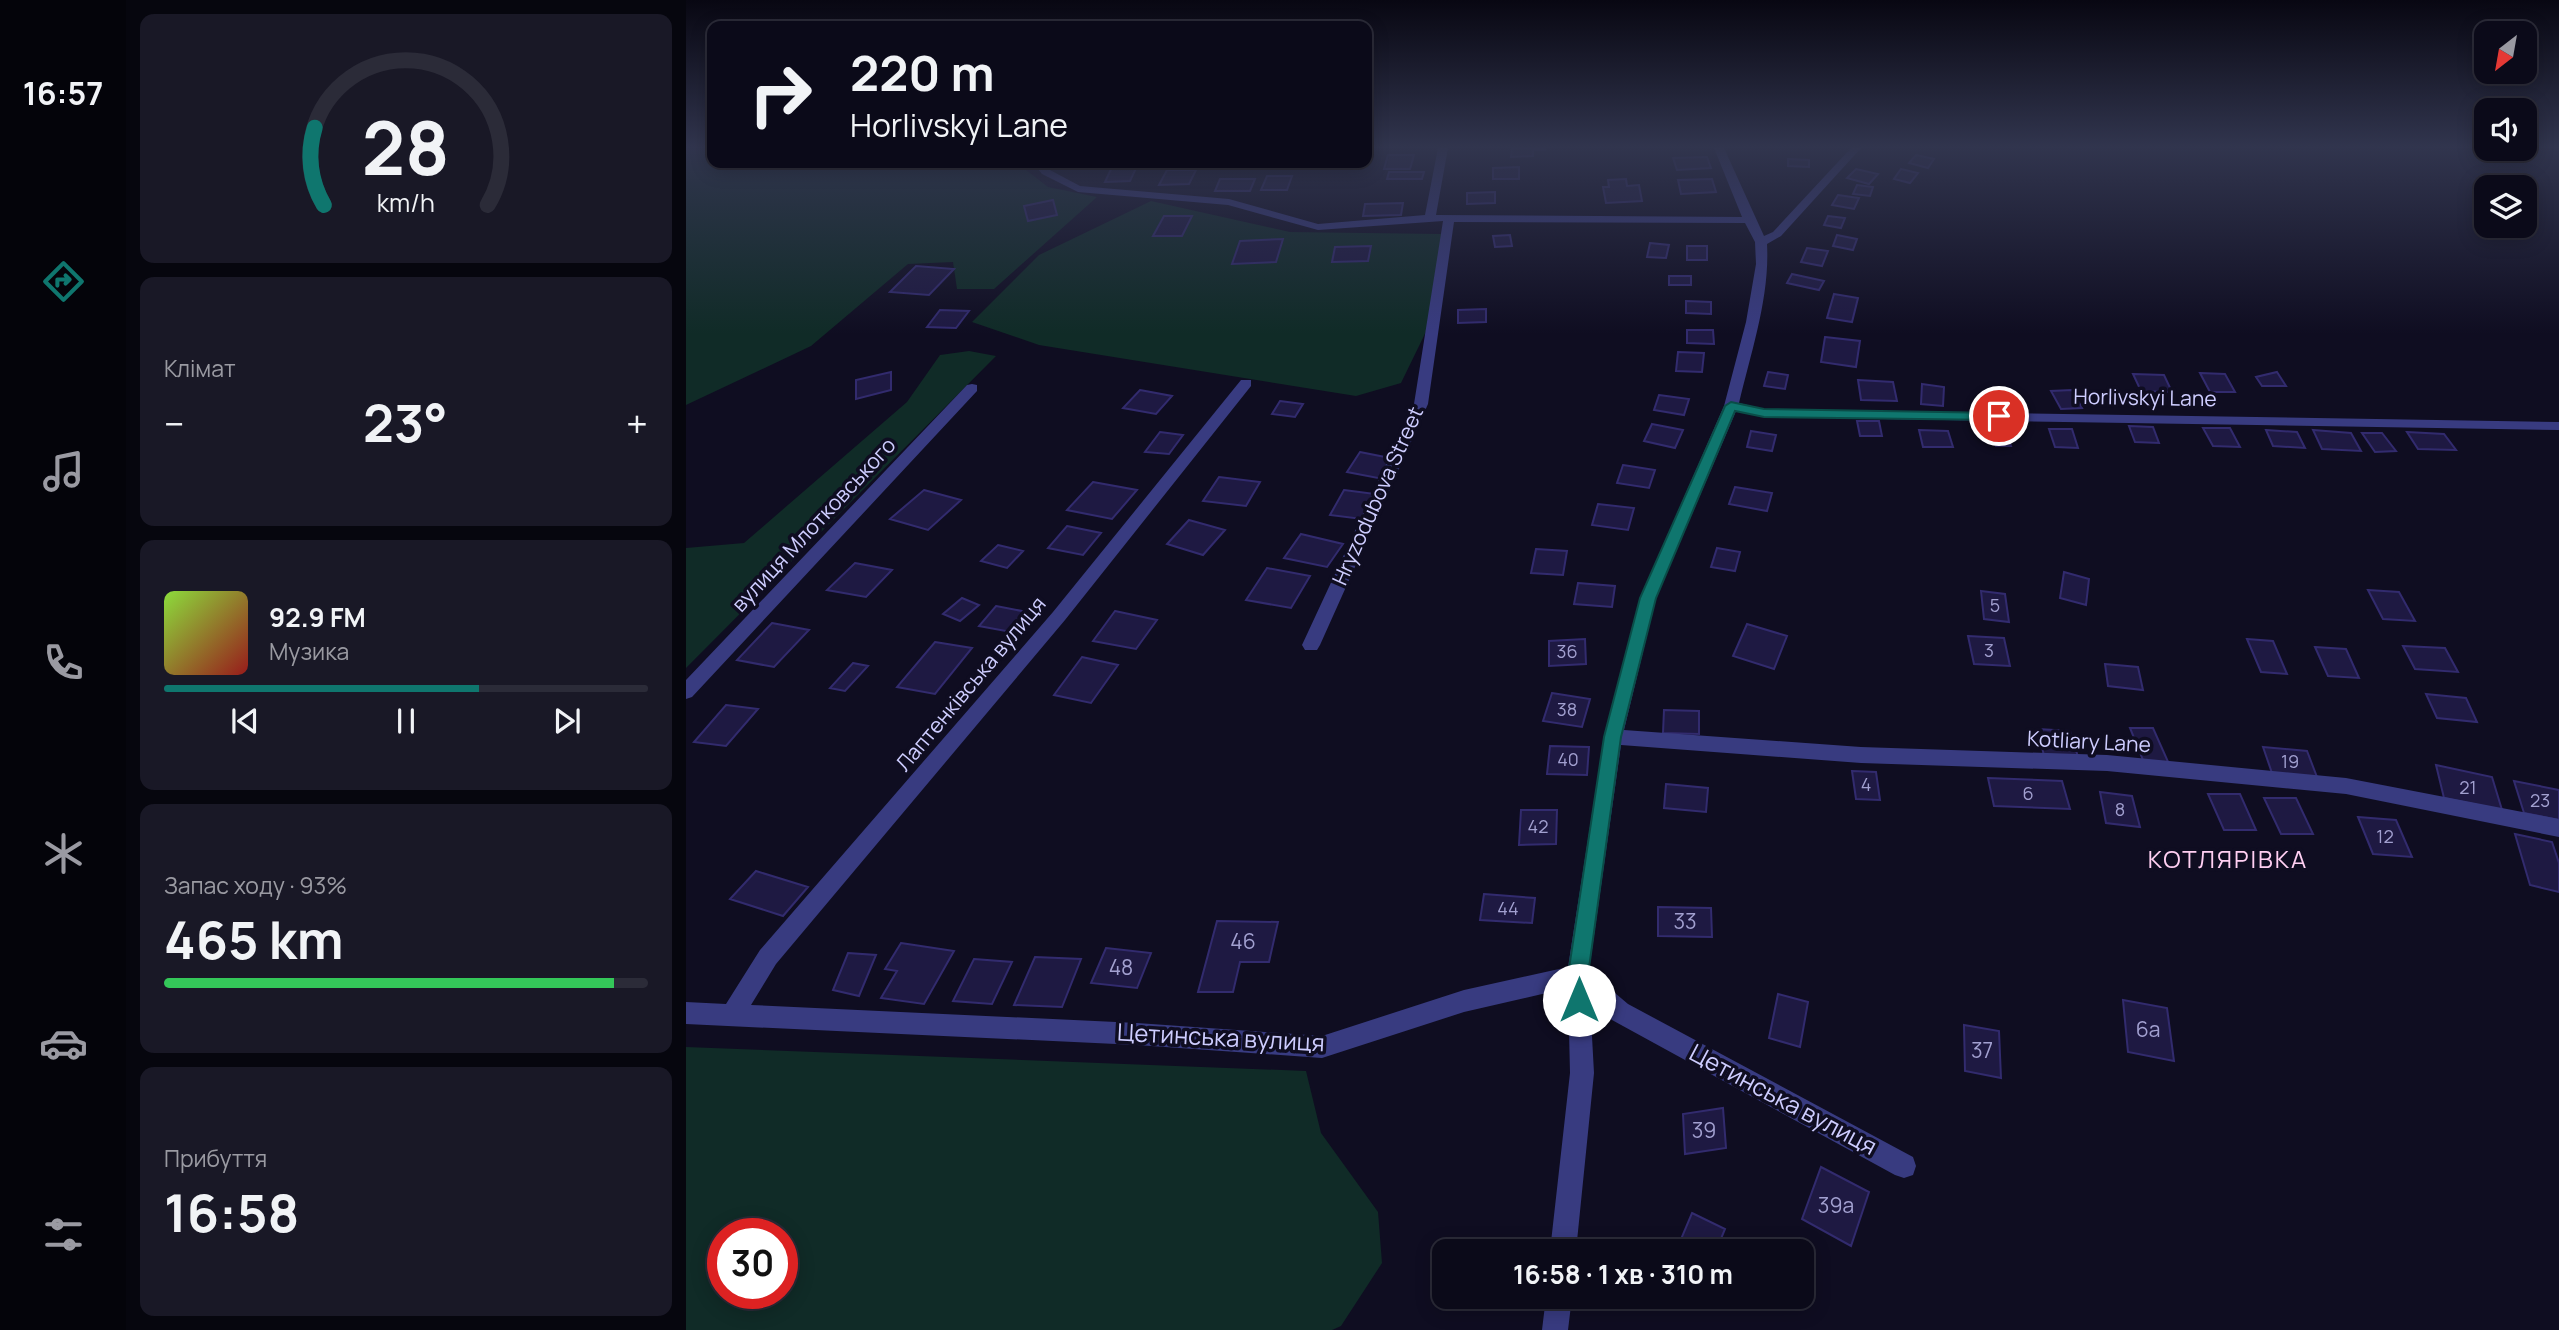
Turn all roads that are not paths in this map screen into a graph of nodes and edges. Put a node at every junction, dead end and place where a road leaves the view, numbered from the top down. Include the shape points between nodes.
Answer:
1 (1258, 210) edge
2 (1431, 210) edge
3 (1745, 210) edge
4 (1799, 210) edge
5 (1430, 218) junction
6 (1449, 218) junction
7 (1749, 220) junction
8 (1761, 242) junction
9 (1246, 383) dead end
10 (972, 388) dead end
11 (1731, 406) junction
12 (2559, 426) edge
13 (1311, 645) dead end
14 (686, 692) edge
15 (1613, 737) junction
16 (2559, 828) edge
17 (1578, 975) junction
18 (686, 1013) edge
19 (732, 1015) junction
20 (1904, 1166) dead end
21 (1564, 1239) edge
22 (1558, 1309) edge
23 (1555, 1330) edge

1 - 5 street via 1318,227
2 - 5 street
3 - 7 street
4 - 8 street via 1777,234
5 - 6 street
6 - 7 street
6 - 13 street, Hryzodubova Street via 1421,404
7 - 8 street
8 - 11 street via 1752,322
9 - 19 street, Лаптенківська вулиця via 1059,616 768,957
10 - 14 street, вулиця Млотковського
11 - 12 street, Horlivskyi Lane via 1764,413
11 - 15 street via 1648,598
15 - 16 street, Kotliary Lane via 1861,755 2107,763 2346,786
15 - 17 street
17 - 19 street, Цетинська вулиця via 1464,1001 1322,1047
17 - 20 street, Цетинська вулиця via 1620,1012
17 - 21 street via 1582,1073
18 - 19 street, Цетинська вулиця
22 - 23 street

